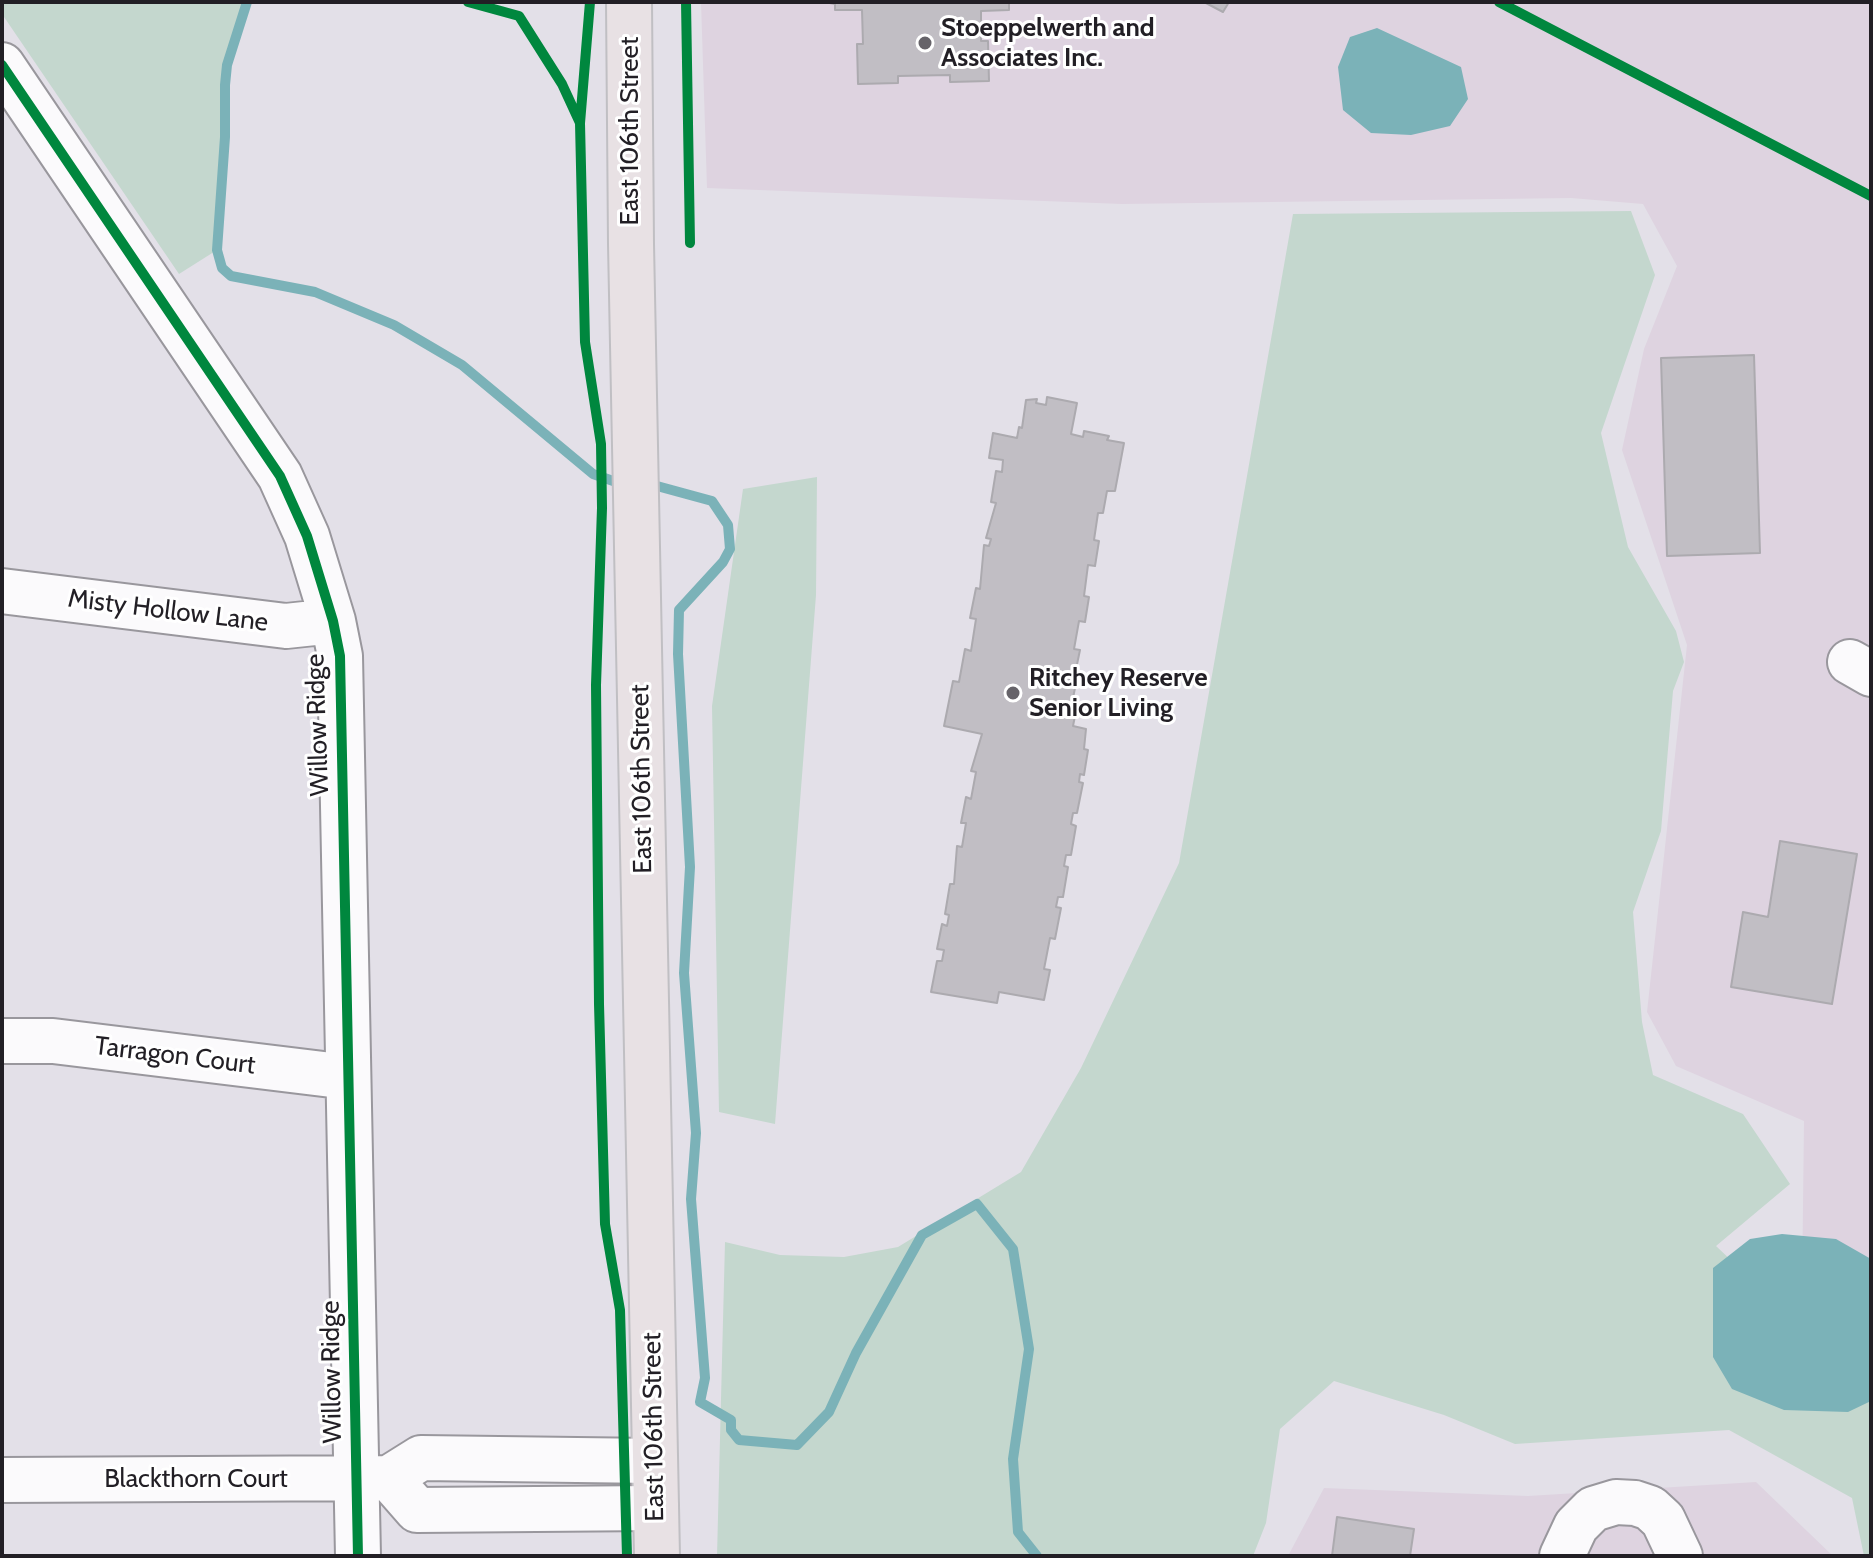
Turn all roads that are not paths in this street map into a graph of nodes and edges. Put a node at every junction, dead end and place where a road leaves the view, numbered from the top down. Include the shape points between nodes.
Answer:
1 (629, 2) edge
2 (2, 65) edge
3 (2, 591) edge
4 (333, 621) junction
5 (2, 1041) edge
6 (348, 1077) junction
7 (655, 1461) junction
8 (373, 1478) junction
9 (2, 1480) edge
10 (656, 1508) junction
11 (358, 1556) edge
12 (657, 1556) edge
13 (1562, 1556) edge
14 (1680, 1556) edge

1 - 7 main road, East 106th Street
2 - 4 street, Willow Ridge via 280,476 307,536
3 - 4 street, Misty Hollow Lane via 286,626
4 - 6 street, Willow Ridge via 340,656
5 - 6 street, Tarragon Court via 53,1041
6 - 8 street, Willow Ridge
7 - 8 street, Blackthorn Court via 421,1458
7 - 10 main road, East 106th Street
8 - 9 street, Blackthorn Court
8 - 10 street via 417,1510
8 - 11 street, Willow Ridge
10 - 12 main road, East 106th Street
13 - 14 street via 1576,1526 1593,1509 1616,1502 1650,1508 1663,1520

